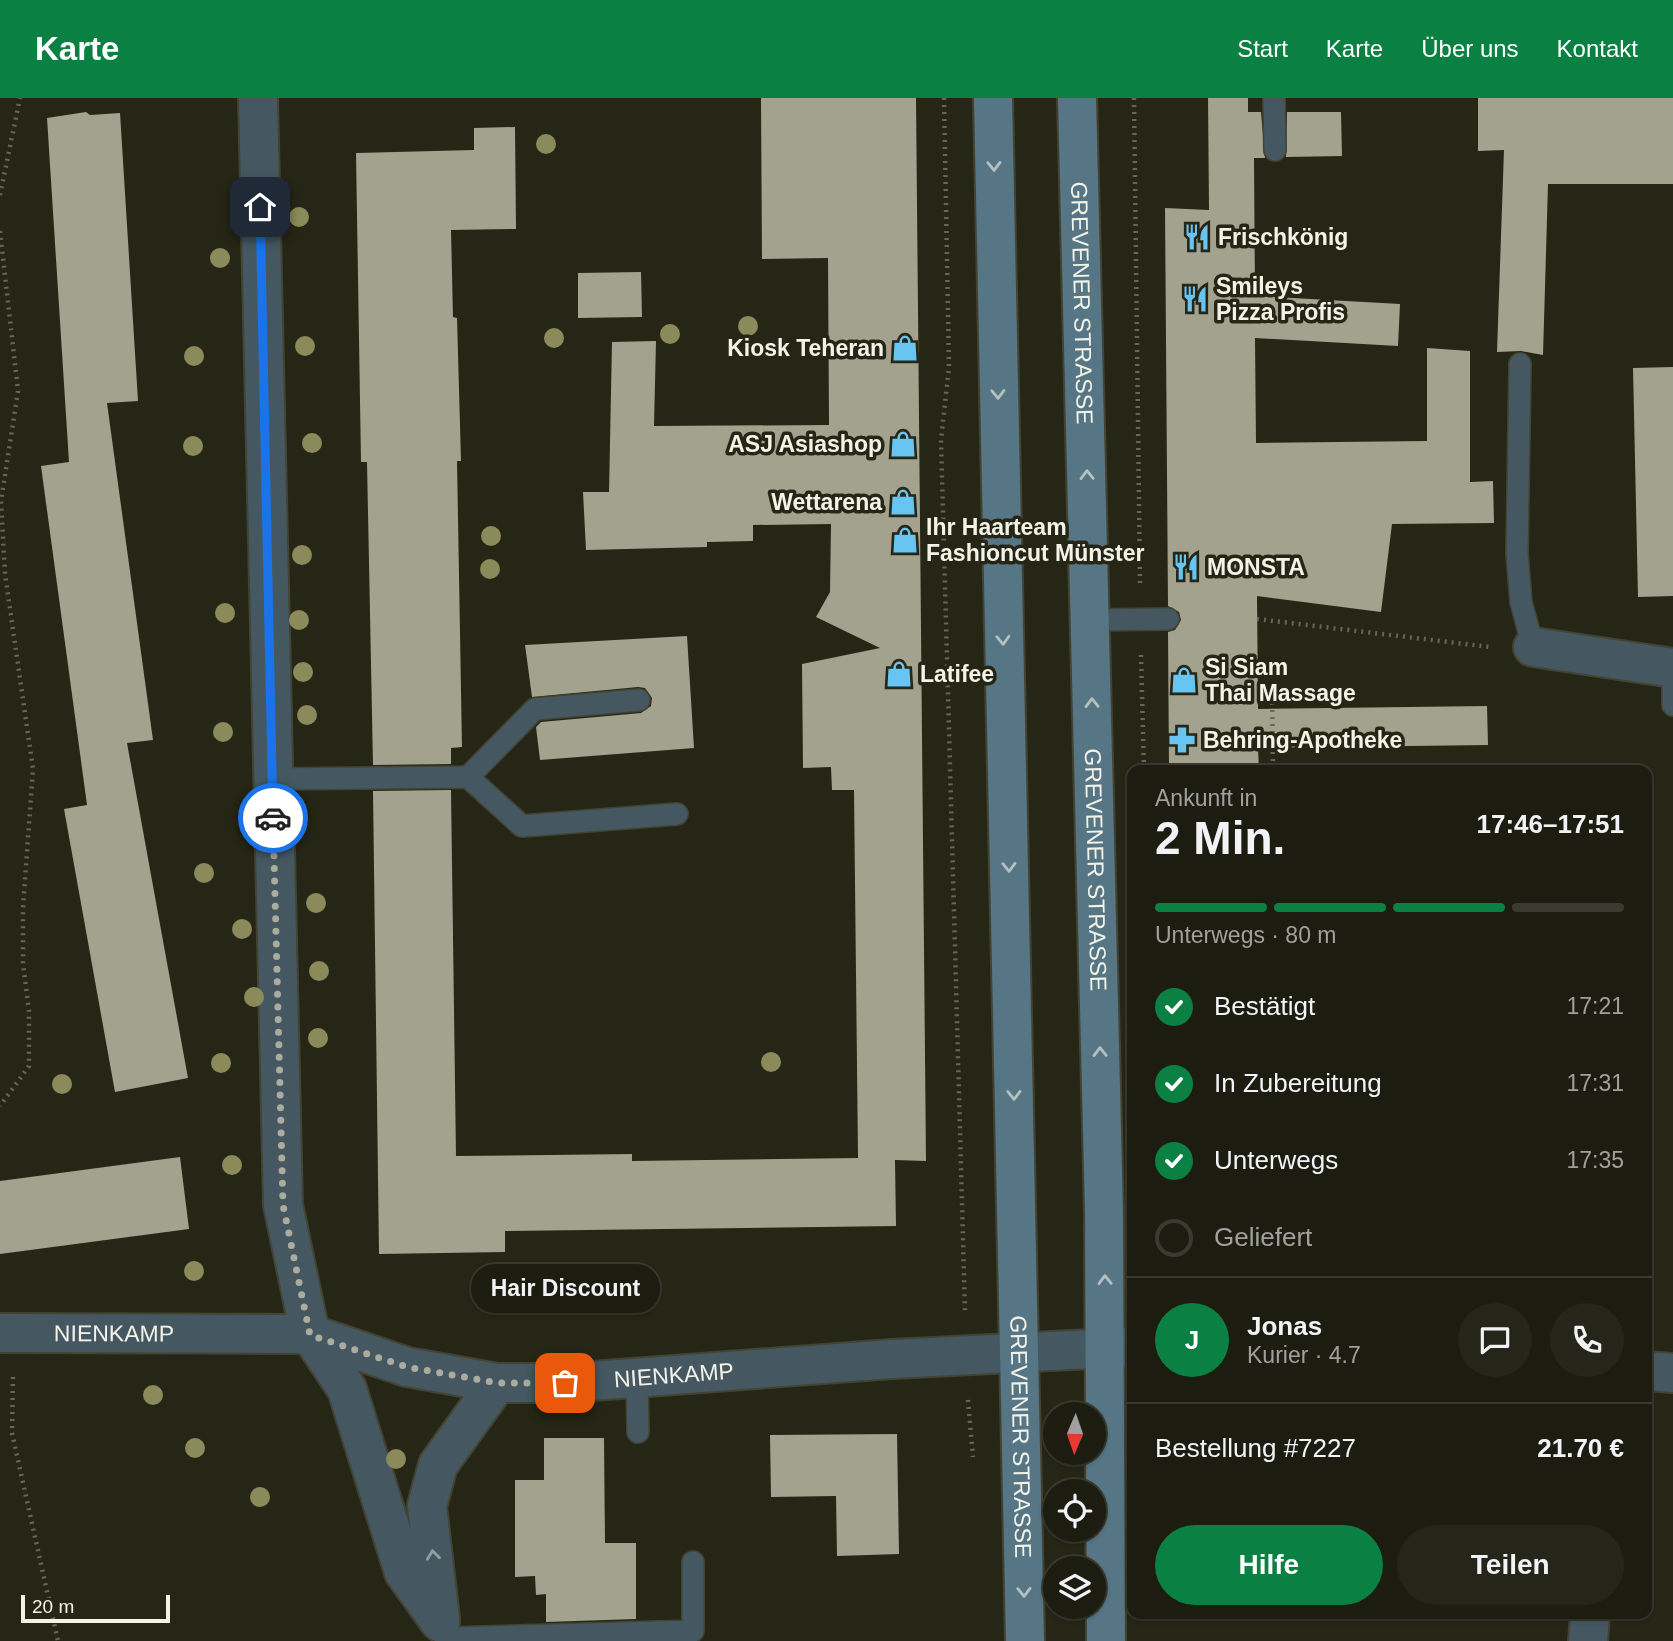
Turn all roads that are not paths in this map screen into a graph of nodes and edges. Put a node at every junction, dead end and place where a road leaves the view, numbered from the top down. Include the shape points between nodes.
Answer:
1 (258, 98) edge
2 (993, 98) edge
3 (1077, 98) edge
4 (1275, 98) edge
5 (1275, 150) dead end
6 (1520, 364) dead end
7 (1168, 619) dead end
8 (1090, 620) junction
9 (1533, 647) joint
10 (1673, 668) edge
11 (639, 699) dead end
12 (1673, 705) edge
13 (468, 777) junction
14 (272, 779) junction
15 (677, 814) dead end
16 (7, 1333) edge
17 (310, 1335) junction
18 (1119, 1348) edge
19 (1019, 1353) junction
20 (1652, 1371) edge
21 (1673, 1373) edge
22 (637, 1378) junction
23 (498, 1383) junction
24 (638, 1432) dead end
25 (693, 1562) dead end
26 (1590, 1619) edge
27 (444, 1634) edge
28 (1025, 1641) edge
29 (1106, 1641) edge
30 (1588, 1641) edge

1 - 14 street
2 -> 19 main road, GREVENER STRASSE
8 -> 3 main road, GREVENER STRASSE
4 - 5 lane
6 - 9 lane via 1517,554 1521,601
7 - 8 lane
18 -> 8 main road, GREVENER STRASSE
9 - 10 street
10 - 12 lane
11 - 13 lane via 535,709
13 - 14 lane
13 - 15 lane via 522,826
14 - 17 street via 283,1205
16 - 17 street, NIENKAMP
17 - 23 street, NIENKAMP via 407,1367
17 - 27 street via 347,1389 404,1572
18 - 19 street, NIENKAMP
18 - 29 main road, GREVENER STRASSE
19 - 22 street, NIENKAMP
19 -> 28 main road, GREVENER STRASSE
20 - 21 street
22 - 23 street, NIENKAMP
22 - 24 lane
27 -> 23 street via 427,1506 438,1465
25 - 27 lane via 693,1631
26 - 30 street

